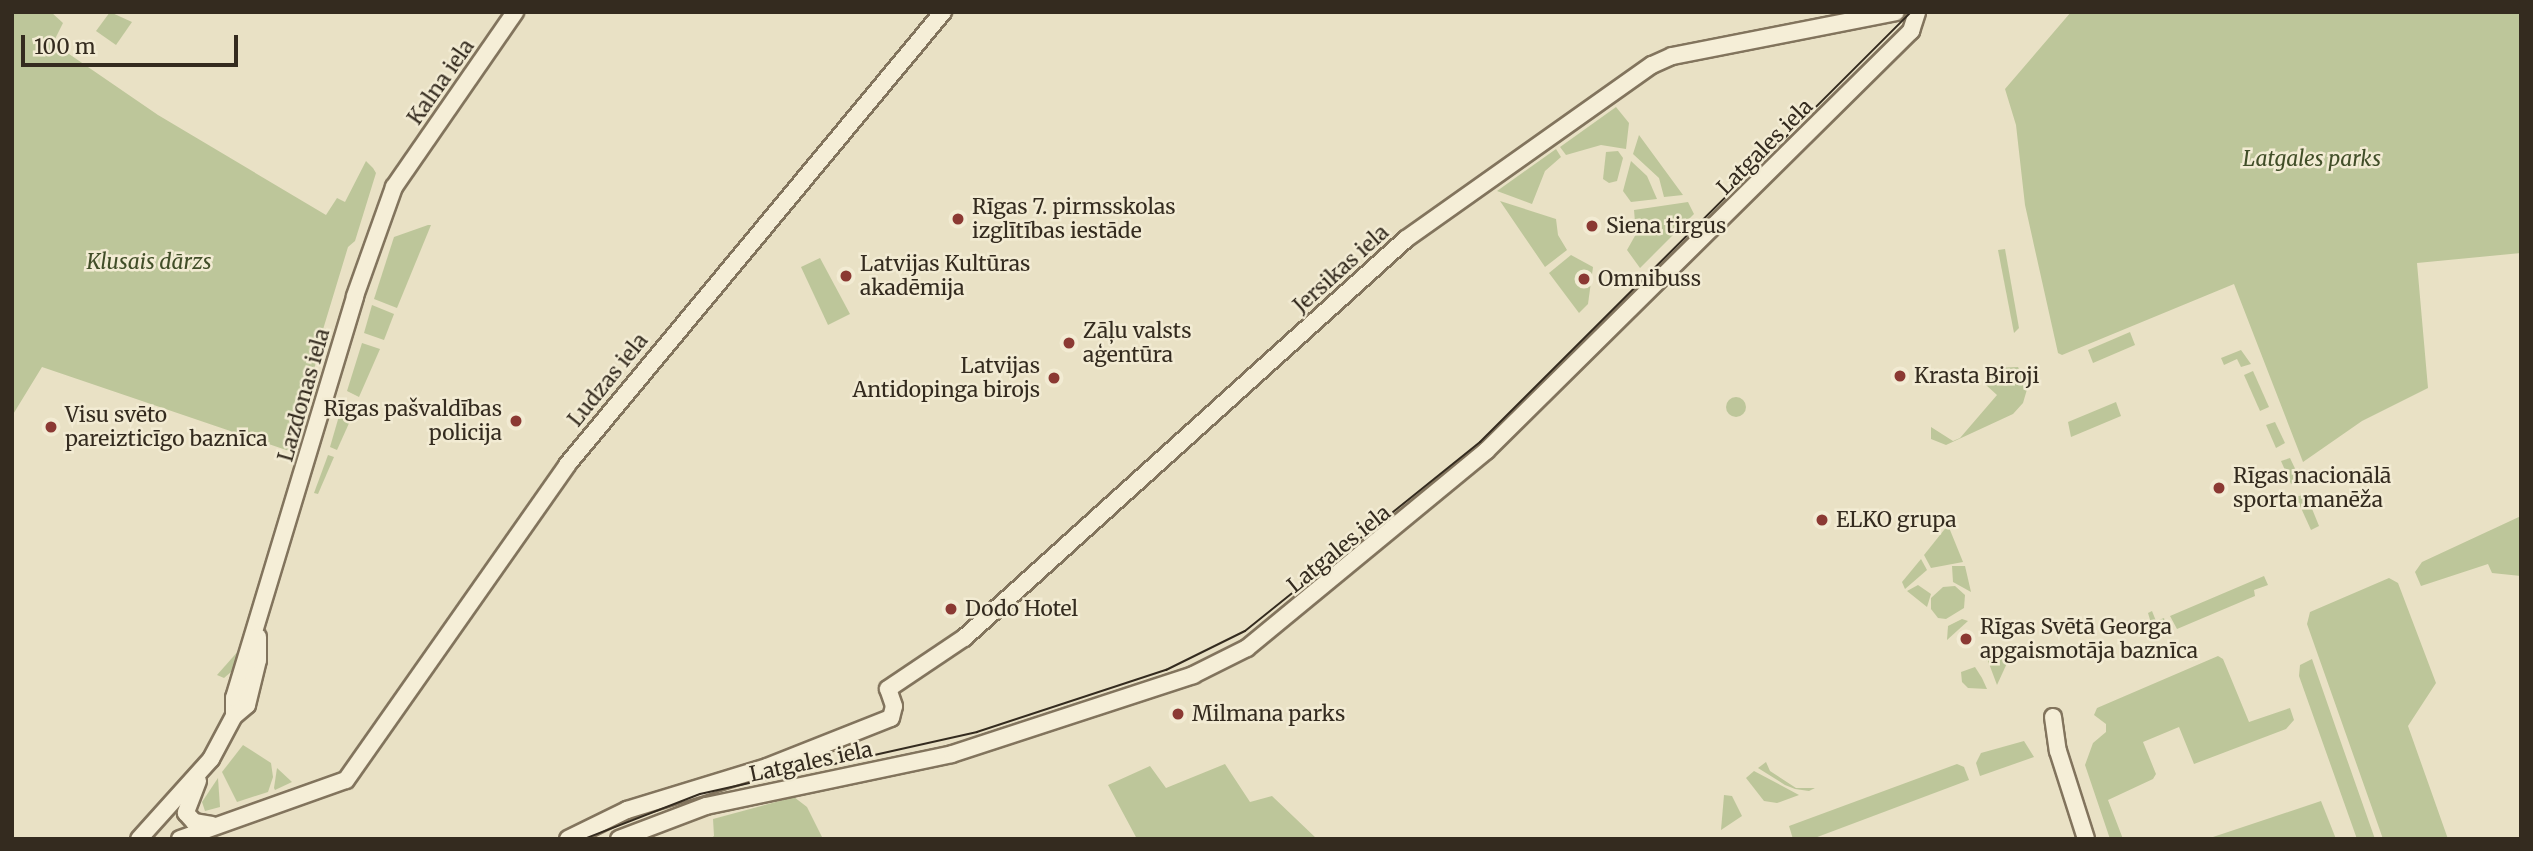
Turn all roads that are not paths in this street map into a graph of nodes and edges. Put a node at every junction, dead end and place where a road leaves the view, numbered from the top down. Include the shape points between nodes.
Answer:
1 (515, 12) edge
2 (943, 12) edge
3 (1896, 12) edge
4 (1917, 12) edge
5 (401, 175) joint
6 (2053, 717) dead end
7 (891, 718) joint
8 (211, 759) junction
9 (212, 825) junction
10 (138, 839) edge
11 (180, 839) edge
12 (568, 839) edge
13 (619, 839) edge
14 (2086, 839) edge

1 - 5 street, Kalna iela
2 - 9 street, Ludzas iela via 567,465 355,769 328,789
3 - 7 street, Jersikas iela via 1672,56 1652,65 1406,239 964,638 888,689 894,706
4 - 13 street, Latgales iela via 1911,31 1486,452 1247,648 1193,675 952,754 706,806
5 - 8 street, Lazdonas iela via 355,296 258,631 234,698 234,716
6 - 14 street via 2058,751
7 - 12 street, Latgales iela via 767,767 627,810
8 - 9 street via 189,798 186,813 194,822
8 - 10 street
9 - 11 street

